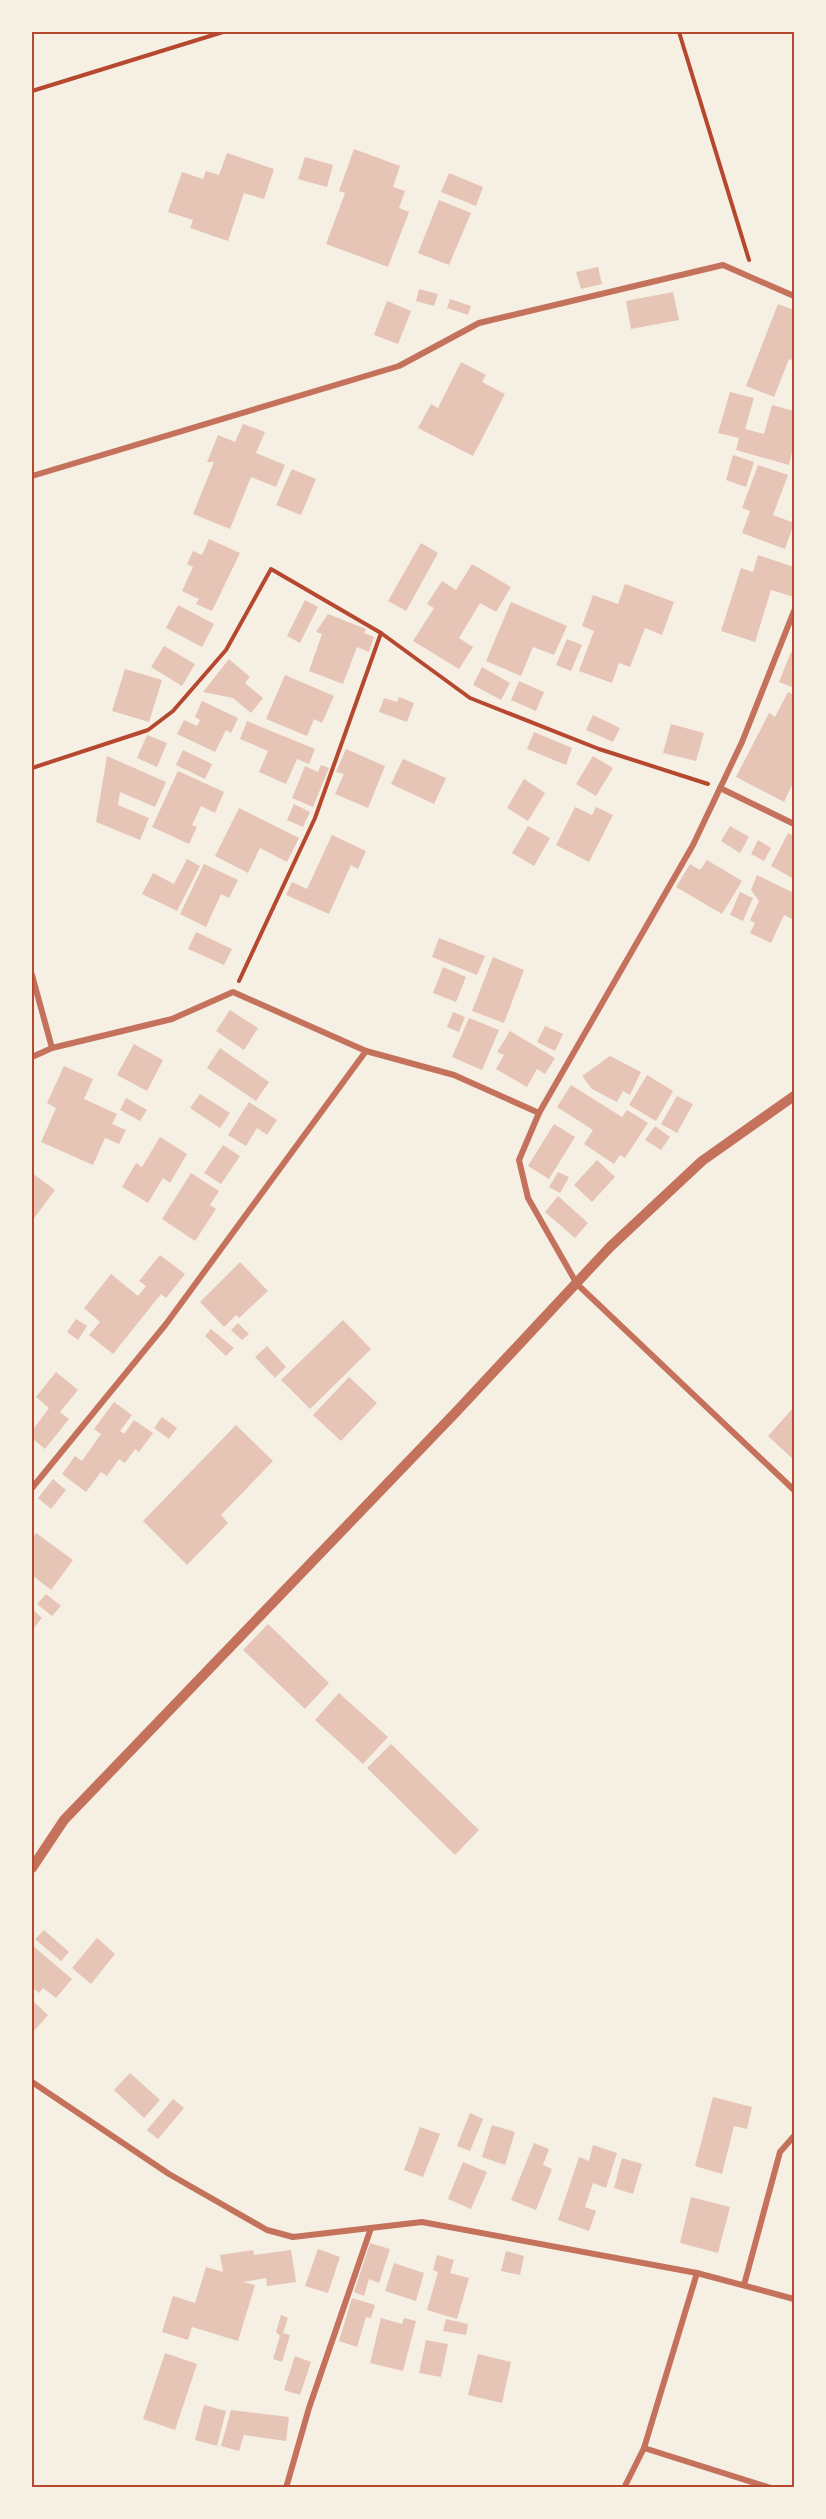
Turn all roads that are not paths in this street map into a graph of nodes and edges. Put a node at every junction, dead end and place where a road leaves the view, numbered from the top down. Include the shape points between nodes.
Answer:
1 (795, 296) edge
2 (32, 476) edge
3 (795, 611) edge
4 (720, 788) junction
5 (795, 824) edge
6 (32, 975) edge
7 (52, 1048) junction
8 (366, 1051) junction
9 (32, 1057) edge
10 (795, 1096) edge
11 (539, 1113) junction
12 (577, 1284) junction
13 (32, 1488) edge
14 (795, 1490) edge
15 (32, 1868) edge
16 (32, 2082) edge
17 (795, 2136) edge
18 (371, 2228) junction
19 (697, 2273) junction
20 (744, 2285) junction
21 (795, 2299) edge
22 (644, 2448) junction
23 (286, 2487) edge
24 (624, 2487) edge
25 (771, 2487) edge

1 - 2 street via 723,265 479,323 399,366
3 - 4 street
4 - 5 street
4 - 11 street via 643,935
6 - 7 street
7 - 8 street via 172,1019 233,992
7 - 9 street
8 - 11 street via 454,1075
8 - 13 street via 166,1324
10 - 12 street via 702,1161
11 - 12 street via 519,1160 528,1198
12 - 14 street
12 - 15 street via 64,1820
16 - 18 street via 169,2174 267,2230 293,2237
17 - 20 street via 780,2152
18 - 19 street via 422,2222
18 - 23 street
19 - 20 street
19 - 22 street
20 - 21 street
22 - 24 street
22 - 25 street

